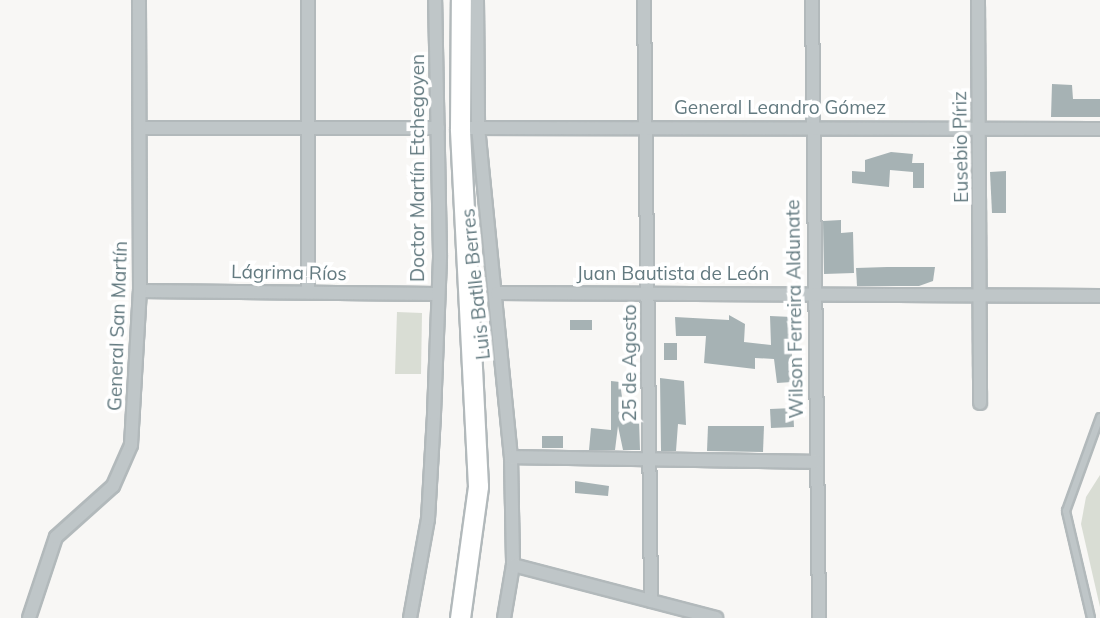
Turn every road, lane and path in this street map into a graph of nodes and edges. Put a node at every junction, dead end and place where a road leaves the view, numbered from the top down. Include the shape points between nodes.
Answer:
1 (139, 0) edge
2 (308, 0) edge
3 (435, 0) edge
4 (451, 0) edge
5 (461, 0) edge
6 (477, 0) edge
7 (644, 0) edge
8 (811, 0) edge
9 (978, 0) edge
10 (979, 126) junction
11 (469, 127) junction
12 (813, 127) junction
13 (141, 128) junction
14 (438, 128) junction
15 (648, 128) junction
16 (308, 129) junction
17 (1100, 129) edge
18 (140, 291) junction
19 (308, 292) junction
20 (498, 293) junction
21 (649, 293) junction
22 (438, 294) junction
23 (814, 295) junction
24 (981, 295) junction
25 (1100, 296) edge
26 (980, 402) dead end
27 (1100, 417) edge
28 (511, 457) junction
29 (650, 460) junction
30 (816, 462) junction
31 (513, 565) junction
32 (650, 601) junction
33 (29, 618) edge
34 (410, 618) edge
35 (460, 618) edge
36 (505, 618) edge
37 (716, 618) edge
38 (819, 618) edge
39 (1091, 618) edge

1 - 13 street, General San Martín
2 - 16 street
3 - 14 street, Doctor Martín Etchegoyen
4 - 11 highway via 452,107
5 - 11 highway
6 - 11 street, Luis Batlle Berres
7 - 15 street, 25 de Agosto
8 - 12 street, Wilson Ferreira Aldunate
9 - 10 street, Eusebio Píriz
10 - 12 street, General Leandro Gómez
10 - 17 street, General Leandro Gómez
10 - 24 street, Eusebio Píriz
11 - 15 street, General Leandro Gómez
11 - 20 street, Luis Batlle Berres
11 - 35 highway via 478,476 472,554
12 - 15 street, General Leandro Gómez
12 - 23 street, Wilson Ferreira Aldunate
13 - 16 street
13 - 18 street, General San Martín
14 - 16 street
14 - 22 street, Doctor Martín Etchegoyen
15 - 21 street, 25 de Agosto
16 - 19 street
18 - 19 street, Lágrima Ríos
18 - 33 street, General San Martín via 135,410 125,467 56,537
19 - 22 street, Lágrima Ríos
20 - 21 street, Juan Bautista de León
20 - 28 street, Luis Batlle Berres
21 - 23 street, Juan Bautista de León
21 - 29 street, 25 de Agosto
22 - 34 street, Doctor Martín Etchegoyen via 428,519
23 - 24 street, Juan Bautista de León
23 - 30 street, Wilson Ferreira Aldunate
24 - 25 street, Juan Bautista de León
24 - 26 street, Eusebio Píriz
27 - 39 lane via 1066,511
28 - 29 street
28 - 31 street, Luis Batlle Berres
29 - 30 street
29 - 32 street, 25 de Agosto
30 - 38 street, Wilson Ferreira Aldunate
31 - 32 street
31 - 36 street, Luis Batlle Berres
32 - 37 street

